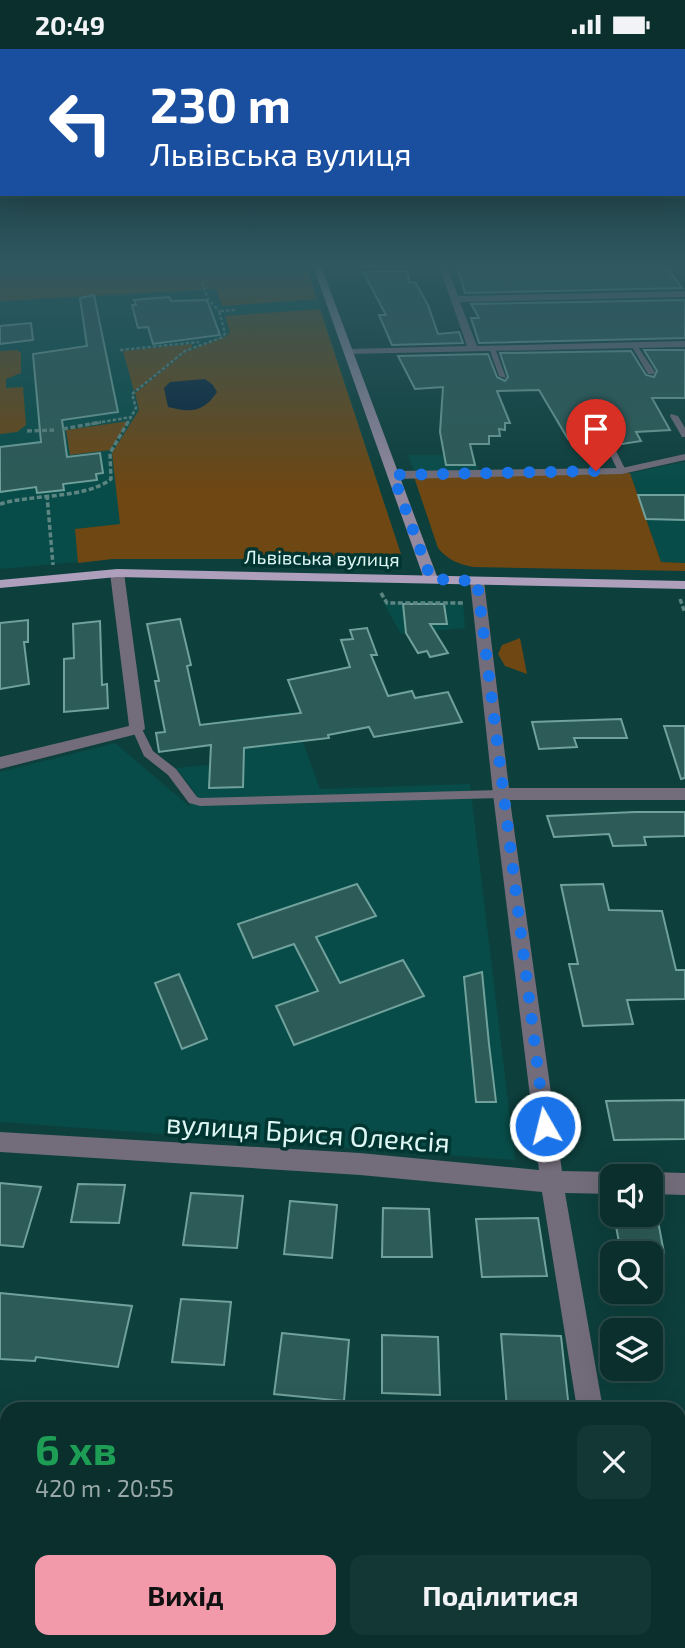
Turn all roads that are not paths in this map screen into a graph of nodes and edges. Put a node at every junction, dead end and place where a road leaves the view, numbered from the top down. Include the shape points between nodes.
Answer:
1 (345, 341) edge
2 (470, 341) edge
3 (685, 344) edge
4 (634, 345) junction
5 (492, 348) junction
6 (473, 349) junction
7 (349, 352) junction
8 (652, 372) dead end
9 (503, 376) dead end
10 (674, 416) dead end
11 (596, 418) dead end
12 (685, 435) edge
13 (685, 457) edge
14 (622, 471) junction
15 (393, 475) junction
16 (117, 573) junction
17 (431, 579) junction
18 (477, 581) junction
19 (0, 584) edge
20 (685, 585) edge
21 (136, 729) junction
22 (0, 763) edge
23 (501, 793) junction
24 (685, 794) edge
25 (0, 1142) edge
26 (552, 1182) junction
27 (600, 1183) edge
28 (663, 1183) edge
29 (685, 1184) edge
30 (589, 1402) edge

1 - 7 main road
2 - 6 street
3 - 4 street
4 - 5 street
4 - 8 lane
5 - 6 street
5 - 9 lane
6 - 7 street
7 - 15 main road
10 - 12 lane
11 - 14 lane
13 - 14 street
14 - 15 street
15 - 17 main road
16 - 17 main road, Львівська вулиця
16 - 19 main road, Львівська вулиця
16 - 21 street
17 - 18 main road, Львівська вулиця
18 - 20 main road, Львівська вулиця
18 - 23 street
21 - 22 street
21 - 23 lane via 148,753 200,802
23 - 24 street
23 - 26 street
25 - 26 street, вулиця Брися Олексія via 360,1164
26 - 27 street, вулиця Брися Олексія
26 - 30 street
28 - 29 street

